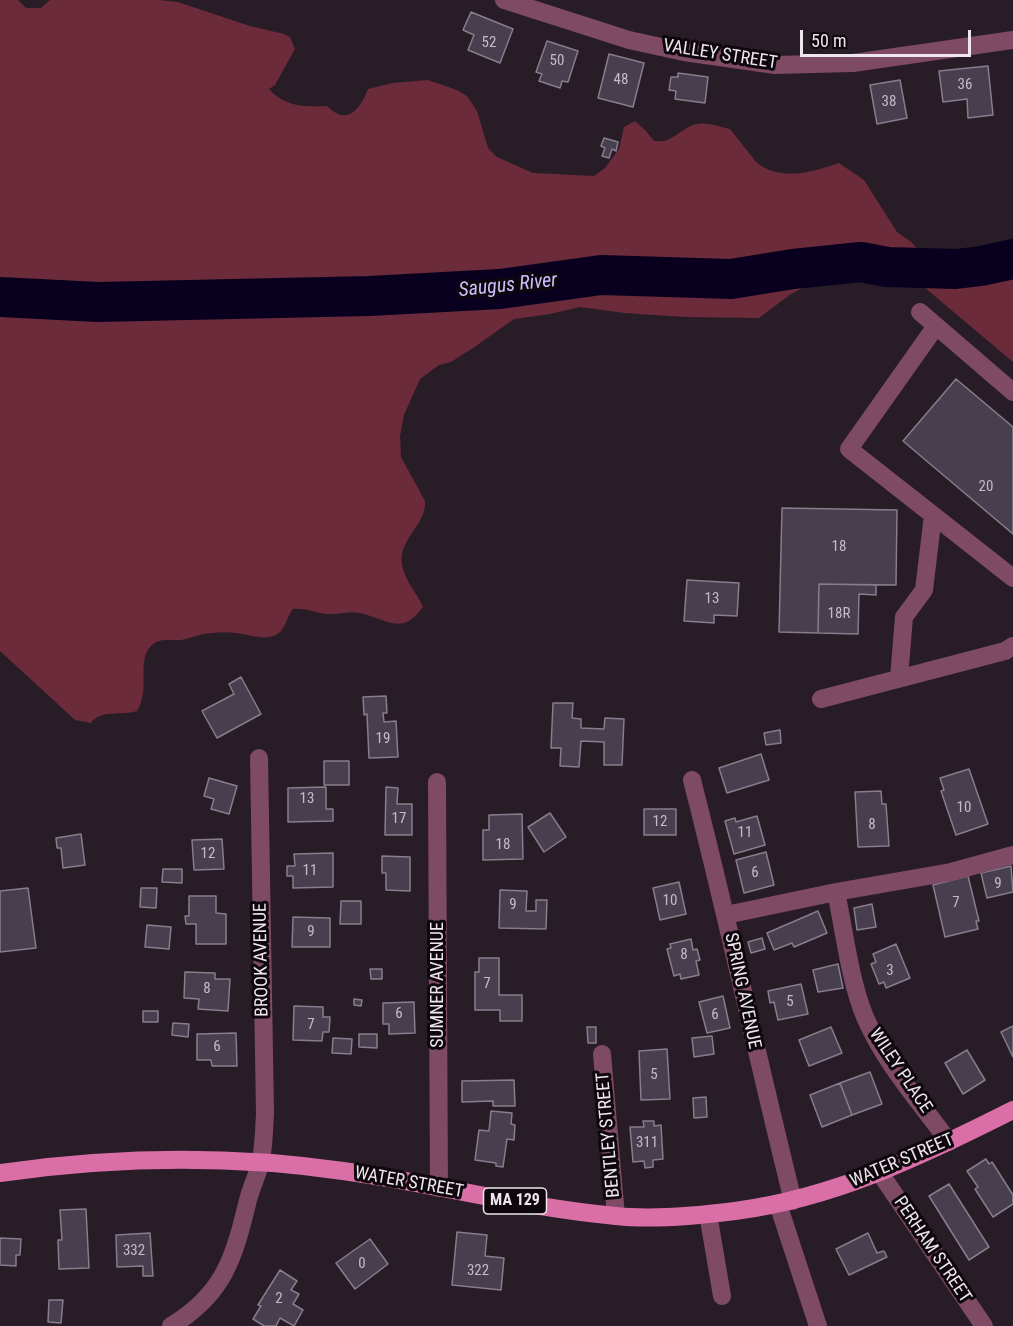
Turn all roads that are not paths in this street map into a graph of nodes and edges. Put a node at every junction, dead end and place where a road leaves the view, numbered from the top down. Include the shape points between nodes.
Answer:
1 (504, 0) edge
2 (1013, 40) edge
3 (920, 312) dead end
4 (936, 326) junction
5 (1013, 392) edge
6 (933, 515) junction
7 (1013, 578) edge
8 (1013, 646) edge
9 (899, 678) junction
10 (820, 699) dead end
11 (259, 758) dead end
12 (692, 780) dead end
13 (437, 782) dead end
14 (1013, 855) edge
15 (836, 892) junction
16 (726, 915) junction
17 (602, 1054) dead end
18 (1013, 1110) edge
19 (949, 1142) junction
20 (260, 1163) junction
21 (0, 1173) edge
22 (880, 1173) junction
23 (439, 1188) junction
24 (785, 1202) junction
25 (708, 1214) junction
26 (616, 1216) junction
27 (722, 1296) dead end
28 (171, 1326) edge
29 (818, 1326) edge
30 (984, 1326) edge

1 - 2 street, VALLEY STREET via 629,40 774,65 853,63
3 - 4 street
4 - 5 street
4 - 6 street via 849,449
6 - 7 street
6 - 9 street via 924,590 904,617
8 - 9 street
9 - 10 street
11 - 20 street, BROOK AVENUE via 265,1113
12 - 16 street, SPRING AVENUE
13 - 23 street, SUMNER AVENUE
14 - 15 street via 951,872
15 - 16 street
15 - 19 street, WILEY PLACE via 864,1015 895,1069
16 - 24 street, SPRING AVENUE
17 - 26 street, BENTLEY STREET
18 - 19 main road, WATER STREET / MA 129
19 - 22 main road, WATER STREET / MA 129
20 - 21 main road, WATER STREET / MA 129 via 62,1164
20 - 23 main road, WATER STREET / MA 129 via 343,1171
20 - 28 street, BROOK AVENUE via 229,1265 205,1301
22 - 24 main road, WATER STREET / MA 129
22 - 30 street, PERHAM STREET
23 - 26 main road, WATER STREET / MA 129
24 - 25 main road, WATER STREET / MA 129
24 - 29 street, SPRING AVENUE
25 - 26 main road, WATER STREET / MA 129
25 - 27 street

